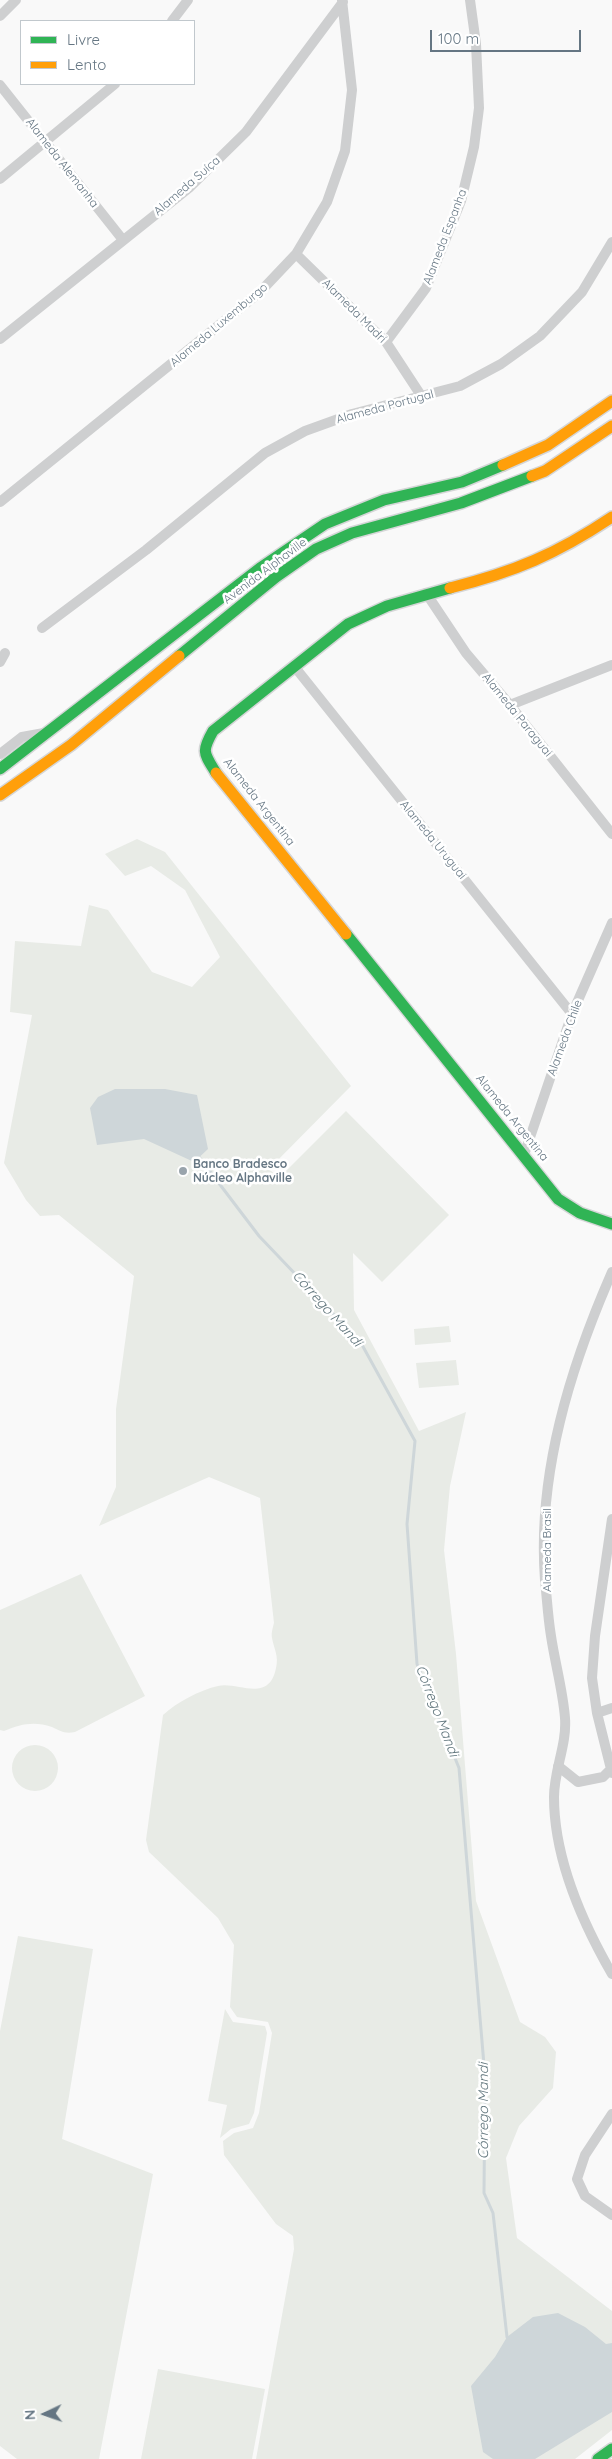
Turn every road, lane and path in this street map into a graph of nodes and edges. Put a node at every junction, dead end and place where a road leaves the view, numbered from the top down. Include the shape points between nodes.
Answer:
1 (16, 0) edge
2 (188, 0) edge
3 (470, 0) edge
4 (343, 1) edge
5 (0, 16) edge
6 (173, 20) edge
7 (0, 85) edge
8 (113, 85) edge
9 (46, 142) junction
10 (0, 179) edge
11 (123, 240) junction
12 (612, 242) edge
13 (296, 254) junction
14 (0, 339) edge
15 (386, 342) junction
16 (422, 397) junction
17 (612, 401) edge
18 (612, 426) edge
19 (0, 502) edge
20 (612, 517) edge
21 (426, 593) junction
22 (42, 628) dead end
23 (612, 665) edge
24 (294, 666) junction
25 (510, 705) junction
26 (44, 733) junction
27 (1, 752) edge
28 (56, 756) junction
29 (0, 769) edge
30 (0, 795) edge
31 (612, 834) edge
32 (612, 923) edge
33 (572, 1014) junction
34 (524, 1155) junction
35 (612, 1224) edge
36 (611, 1279) edge
37 (612, 1520) edge
38 (612, 1708) edge
39 (597, 1713) junction
40 (558, 1766) junction
41 (612, 1771) edge
42 (612, 1974) edge
43 (612, 2114) edge
44 (612, 2215) edge
45 (612, 2449) edge
46 (598, 2459) edge

1 - 5 street
2 - 6 street
3 - 15 street, Alameda Espanha via 479,108 474,147 461,201 426,288
4 - 11 street, Alameda Suíça via 246,132 190,187
4 - 13 street, Alameda Luxemburgo via 352,90 345,151 327,202
7 - 9 street, Alameda Alemanha
8 - 9 street
9 - 10 street
9 - 11 street, Alameda Alemanha
11 - 14 street, Alameda Suíça
12 - 16 street, Alameda Portugal via 582,292 540,336 501,364 460,386
13 - 15 street, Alameda Madri
13 - 19 street, Alameda Luxemburgo via 260,292
15 - 16 street, Alameda Madri
16 - 22 street, Alameda Portugal via 352,414 305,431 264,453 146,550
17 - 26 main road, Avenida Alphaville via 548,445 499,467 462,482 384,500 325,524 260,568
18 - 28 main road, Avenida Alphaville via 545,471 460,503 352,532 316,549
20 - 21 main road, Alameda Argentina via 547,557 511,572
21 - 24 main road, Alameda Argentina via 364,614
21 - 25 street, Alameda Paraguai via 466,653
23 - 25 street
24 - 33 street, Alameda Uruguai
24 - 34 main road, Alameda Argentina via 213,731 204,747 205,755
25 - 31 street, Alameda Paraguai
26 - 27 street via 22,737
26 - 28 main road via 53,741
26 - 29 main road, Avenida Alphaville
28 - 30 main road, Avenida Alphaville
32 - 33 street, Alameda Chile
33 - 34 street, Alameda Chile
34 - 35 main road, Alameda Argentina via 558,1199 580,1213
36 - 40 street, Alameda Brasil via 572,1375 552,1462 545,1518 545,1578 565,1719 565,1740
37 - 39 street via 592,1678
38 - 39 street
39 - 41 street
40 - 41 street via 578,1782 603,1777
40 - 42 street, Alameda Brasil via 554,1795 557,1836 571,1886 596,1947
43 - 44 street via 585,2155 577,2180 585,2196
45 - 46 main road

